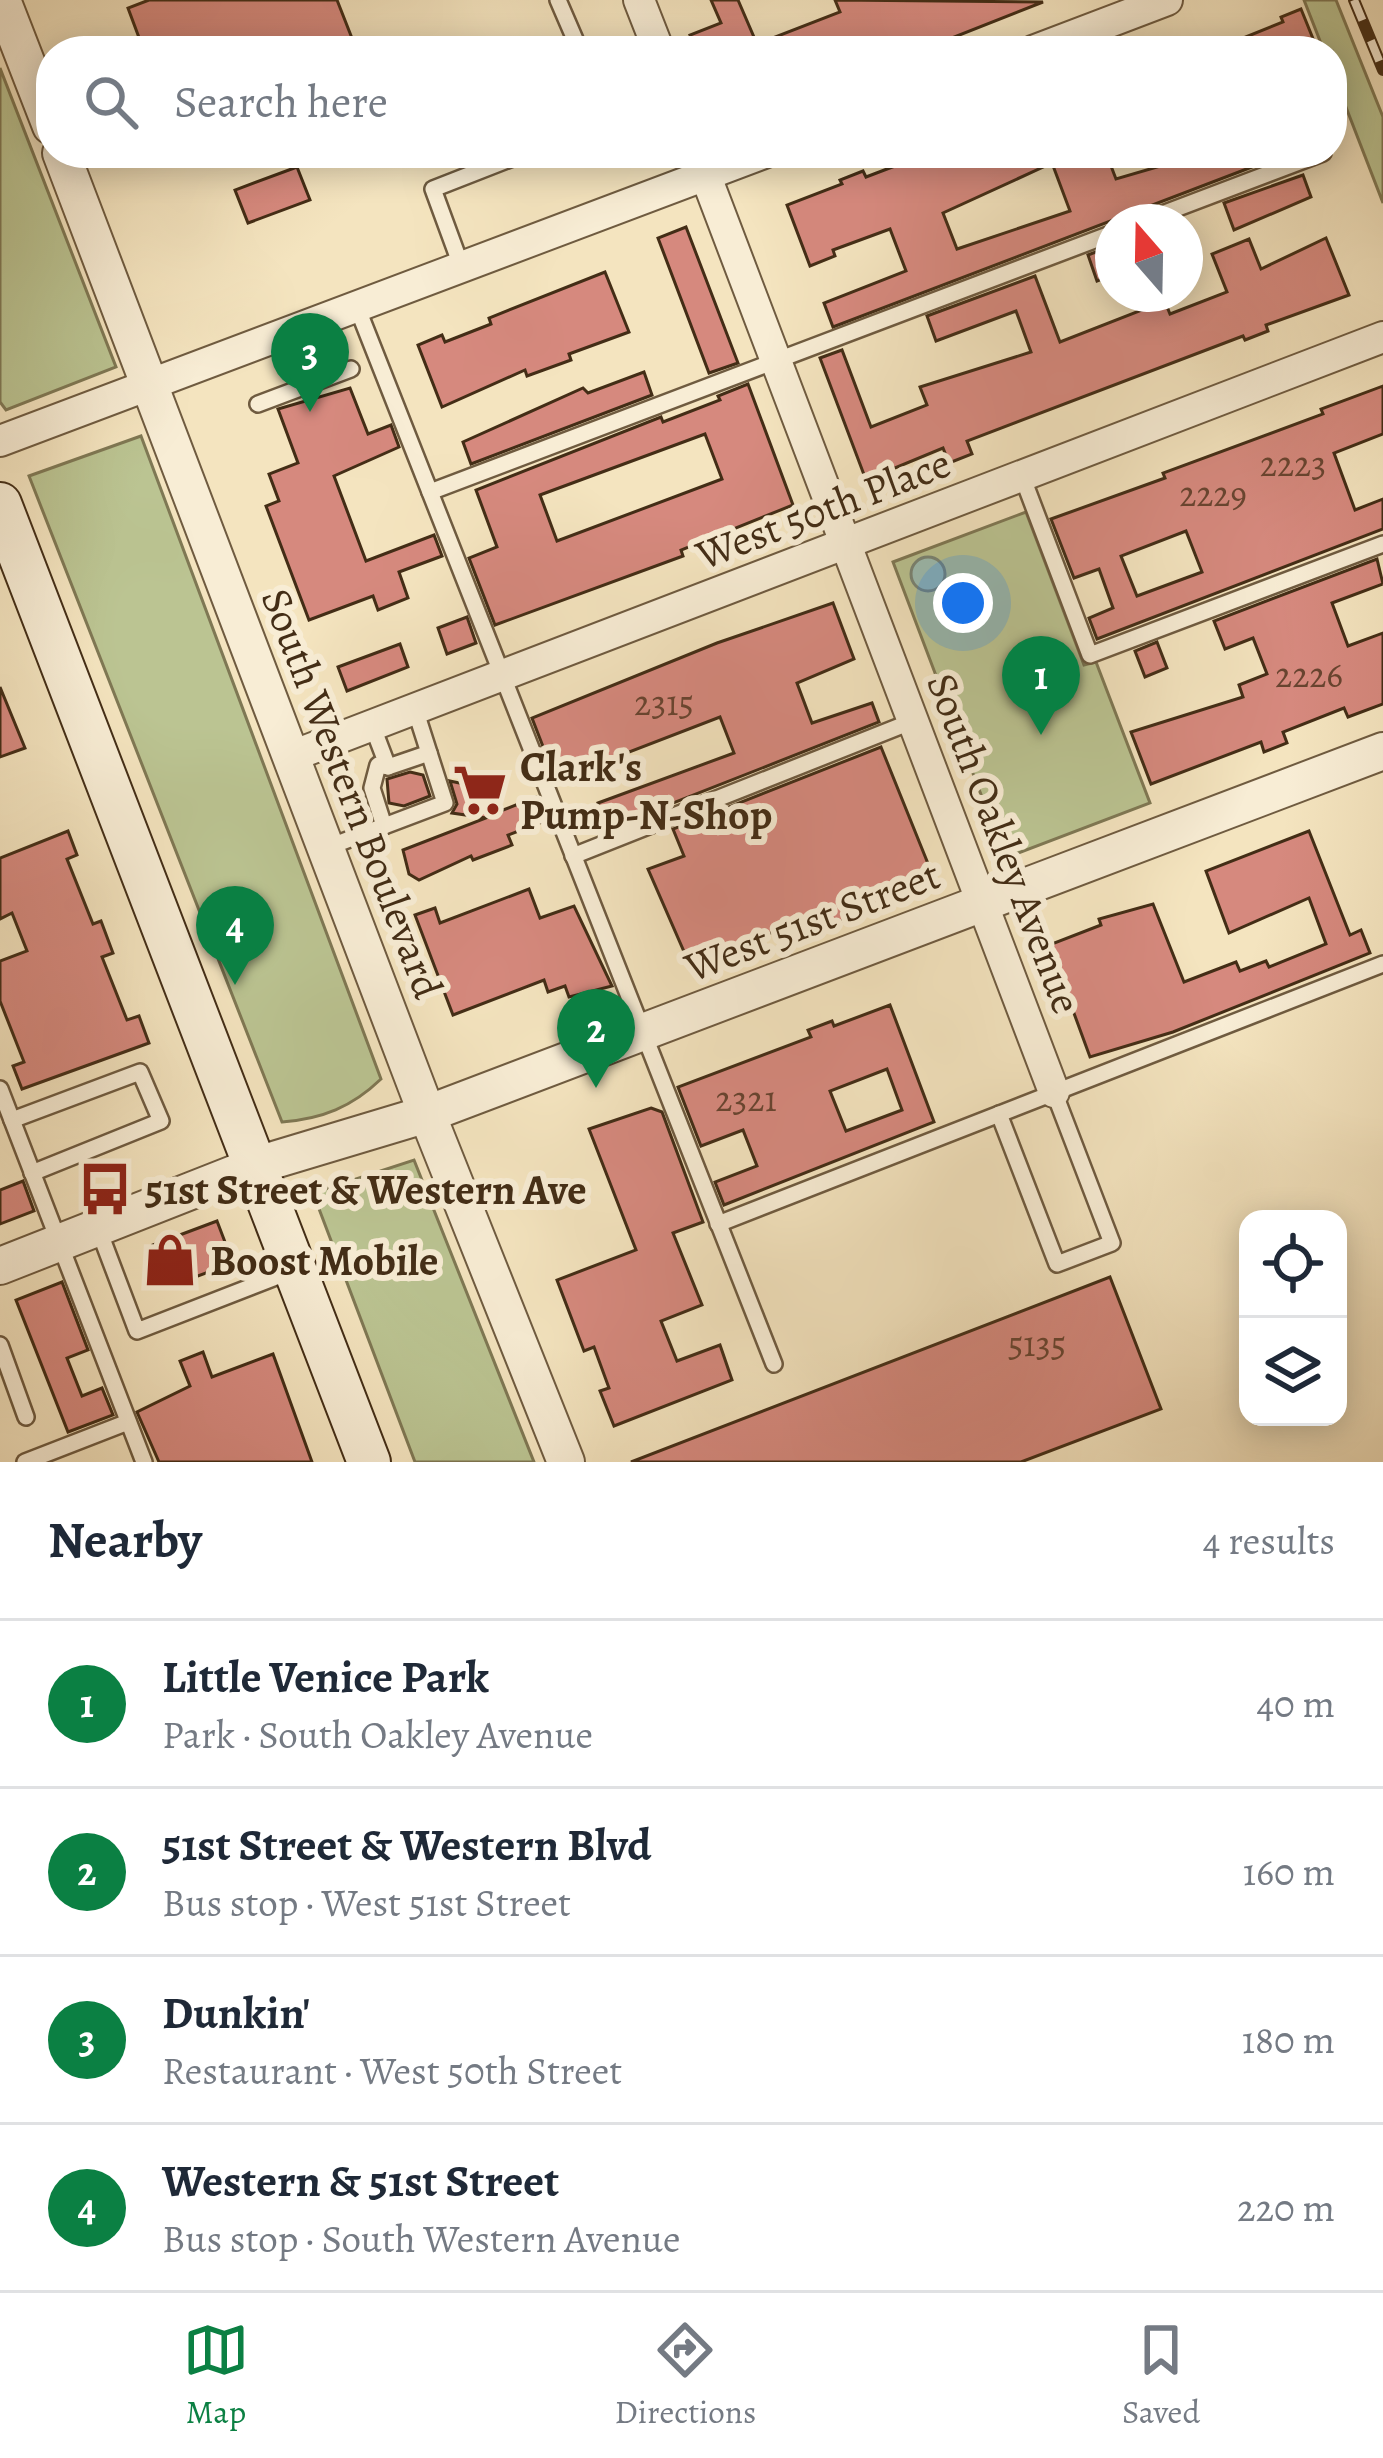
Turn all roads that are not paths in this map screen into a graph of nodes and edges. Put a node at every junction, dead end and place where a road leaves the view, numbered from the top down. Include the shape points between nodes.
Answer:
1 (2, 0) edge
2 (559, 0) edge
3 (639, 0) edge
4 (1167, 0) edge
5 (574, 36) edge
6 (653, 36) edge
7 (1072, 36) edge
8 (36, 87) edge
9 (67, 168) edge
10 (487, 168) edge
11 (693, 168) edge
12 (704, 168) edge
13 (1283, 168) edge
14 (1188, 204) edge
15 (1095, 239) edge
16 (462, 268) junction
17 (357, 307) junction
18 (1383, 337) edge
19 (776, 361) junction
20 (351, 368) dead end
21 (150, 386) junction
22 (258, 404) dead end
23 (0, 441) edge
24 (1022, 476) junction
25 (430, 492) junction
26 (0, 504) edge
27 (846, 544) junction
28 (1383, 544) edge
29 (502, 675) junction
30 (415, 709) junction
31 (913, 721) junction
32 (372, 725) junction
33 (1383, 751) edge
34 (429, 753) junction
35 (292, 756) junction
36 (388, 767) junction
37 (384, 826) junction
38 (326, 848) junction
39 (573, 856) junction
40 (982, 903) junction
41 (1383, 964) edge
42 (643, 1032) junction
43 (0, 1089) edge
44 (1054, 1093) junction
45 (427, 1114) junction
46 (999, 1114) junction
47 (12, 1120) junction
48 (254, 1166) junction
49 (32, 1173) junction
50 (718, 1224) junction
51 (98, 1228) junction
52 (59, 1243) junction
53 (0, 1266) edge
54 (295, 1269) junction
55 (0, 1345) edge
56 (774, 1364) dead end
57 (26, 1417) dead end
58 (128, 1422) junction
59 (25, 1462) edge
60 (144, 1462) edge
61 (369, 1462) edge
62 (566, 1462) edge

1 - 8 street
2 - 5 lane
3 - 6 street
4 - 7 street
9 - 21 street, South Western Boulevard
10 - 16 lane via 433,189
11 - 16 street
12 - 19 street, South Oakley Avenue
13 - 14 lane
15 - 19 lane
16 - 17 street
17 - 21 street
17 - 25 lane
18 - 24 street, West 50th Place
19 - 25 lane
19 - 27 street, South Oakley Avenue
20 - 22 lane
21 - 23 street
21 - 35 street, South Western Boulevard
24 - 27 street, West 50th Place
24 - 28 lane via 1090,655
25 - 29 lane
26 - 48 main road
27 - 29 street, West 50th Place
27 - 31 street, South Oakley Avenue
29 - 30 street, West 50th Place
29 - 39 lane
30 - 32 street, West 50th Place
30 - 34 lane
31 - 39 lane
31 - 40 street, South Oakley Avenue
32 - 35 street, West 50th Place
32 - 36 lane
33 - 40 street, West 51st Street
34 - 36 lane
34 - 37 lane via 445,803
35 - 38 street, South Western Boulevard
36 - 37 lane via 378,765 372,788
37 - 38 lane
38 - 45 street, South Western Boulevard
39 - 42 lane
40 - 42 street, West 51st Street
40 - 44 street, South Oakley Avenue
41 - 44 lane
42 - 45 street, West 51st Street
42 - 50 lane
43 - 47 lane
44 - 46 lane
44 - 46 lane via 1112,1243 1057,1264
45 - 48 street, West 51st Street
45 - 62 street, South Western Boulevard
46 - 50 lane
47 - 49 lane
47 - 49 lane via 140,1072 161,1121
48 - 51 street, West 51st Street
48 - 54 main road
49 - 52 lane
50 - 56 lane
51 - 52 street, West 51st Street
51 - 54 lane via 137,1331
52 - 53 street, West 51st Street
52 - 58 lane
54 - 61 main road
55 - 57 lane
58 - 59 lane
58 - 60 lane

